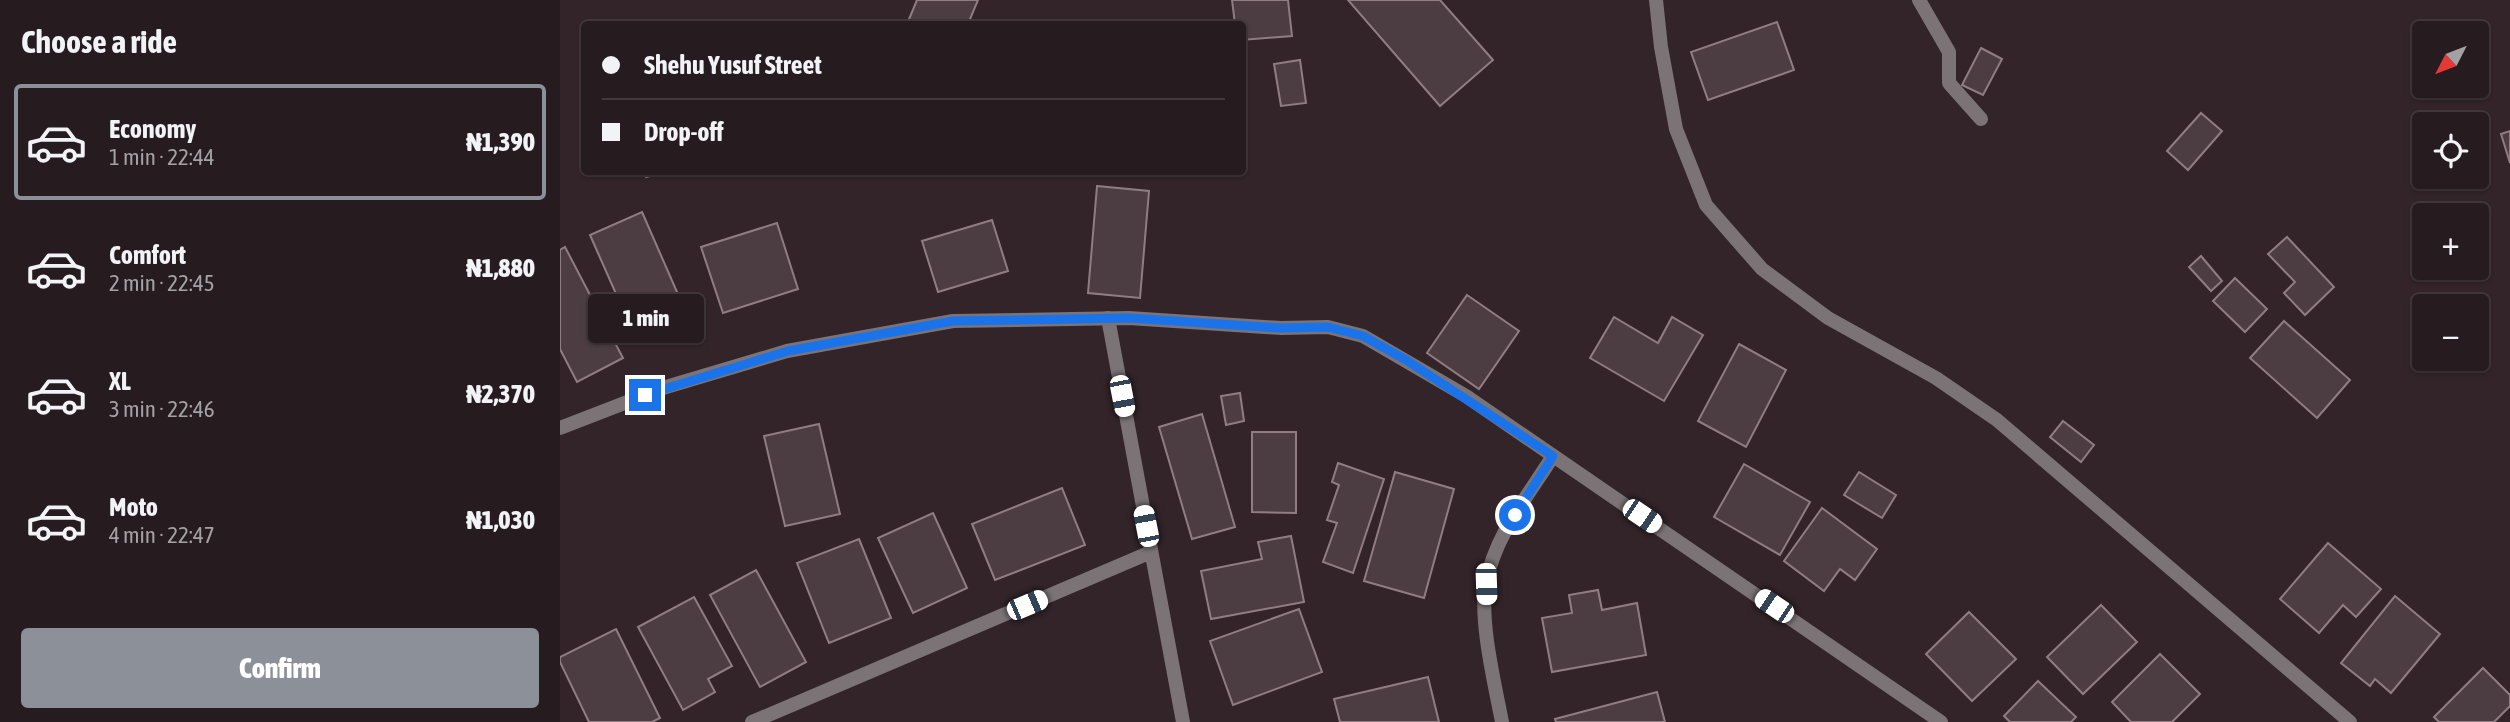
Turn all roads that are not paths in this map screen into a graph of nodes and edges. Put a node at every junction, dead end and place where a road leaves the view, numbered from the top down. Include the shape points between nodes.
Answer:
1 (1656, 0) edge
2 (1919, 0) edge
3 (1981, 119) dead end
4 (1108, 318) junction
5 (560, 428) edge
6 (1553, 456) junction
7 (1151, 552) junction
8 (752, 722) edge
9 (1183, 722) edge
10 (1502, 722) edge
11 (1941, 722) edge
12 (2350, 722) edge

1 - 12 street via 1681,141 1706,205 1762,270 1828,318 1936,378 1997,421
2 - 3 street via 1949,52 1950,83
4 - 5 street via 953,321 788,351 666,387
4 - 6 street via 1328,327 1363,336 1466,396
4 - 7 street
6 - 10 street via 1503,535 1486,584 1489,652
6 - 11 street
7 - 8 street
7 - 9 street

